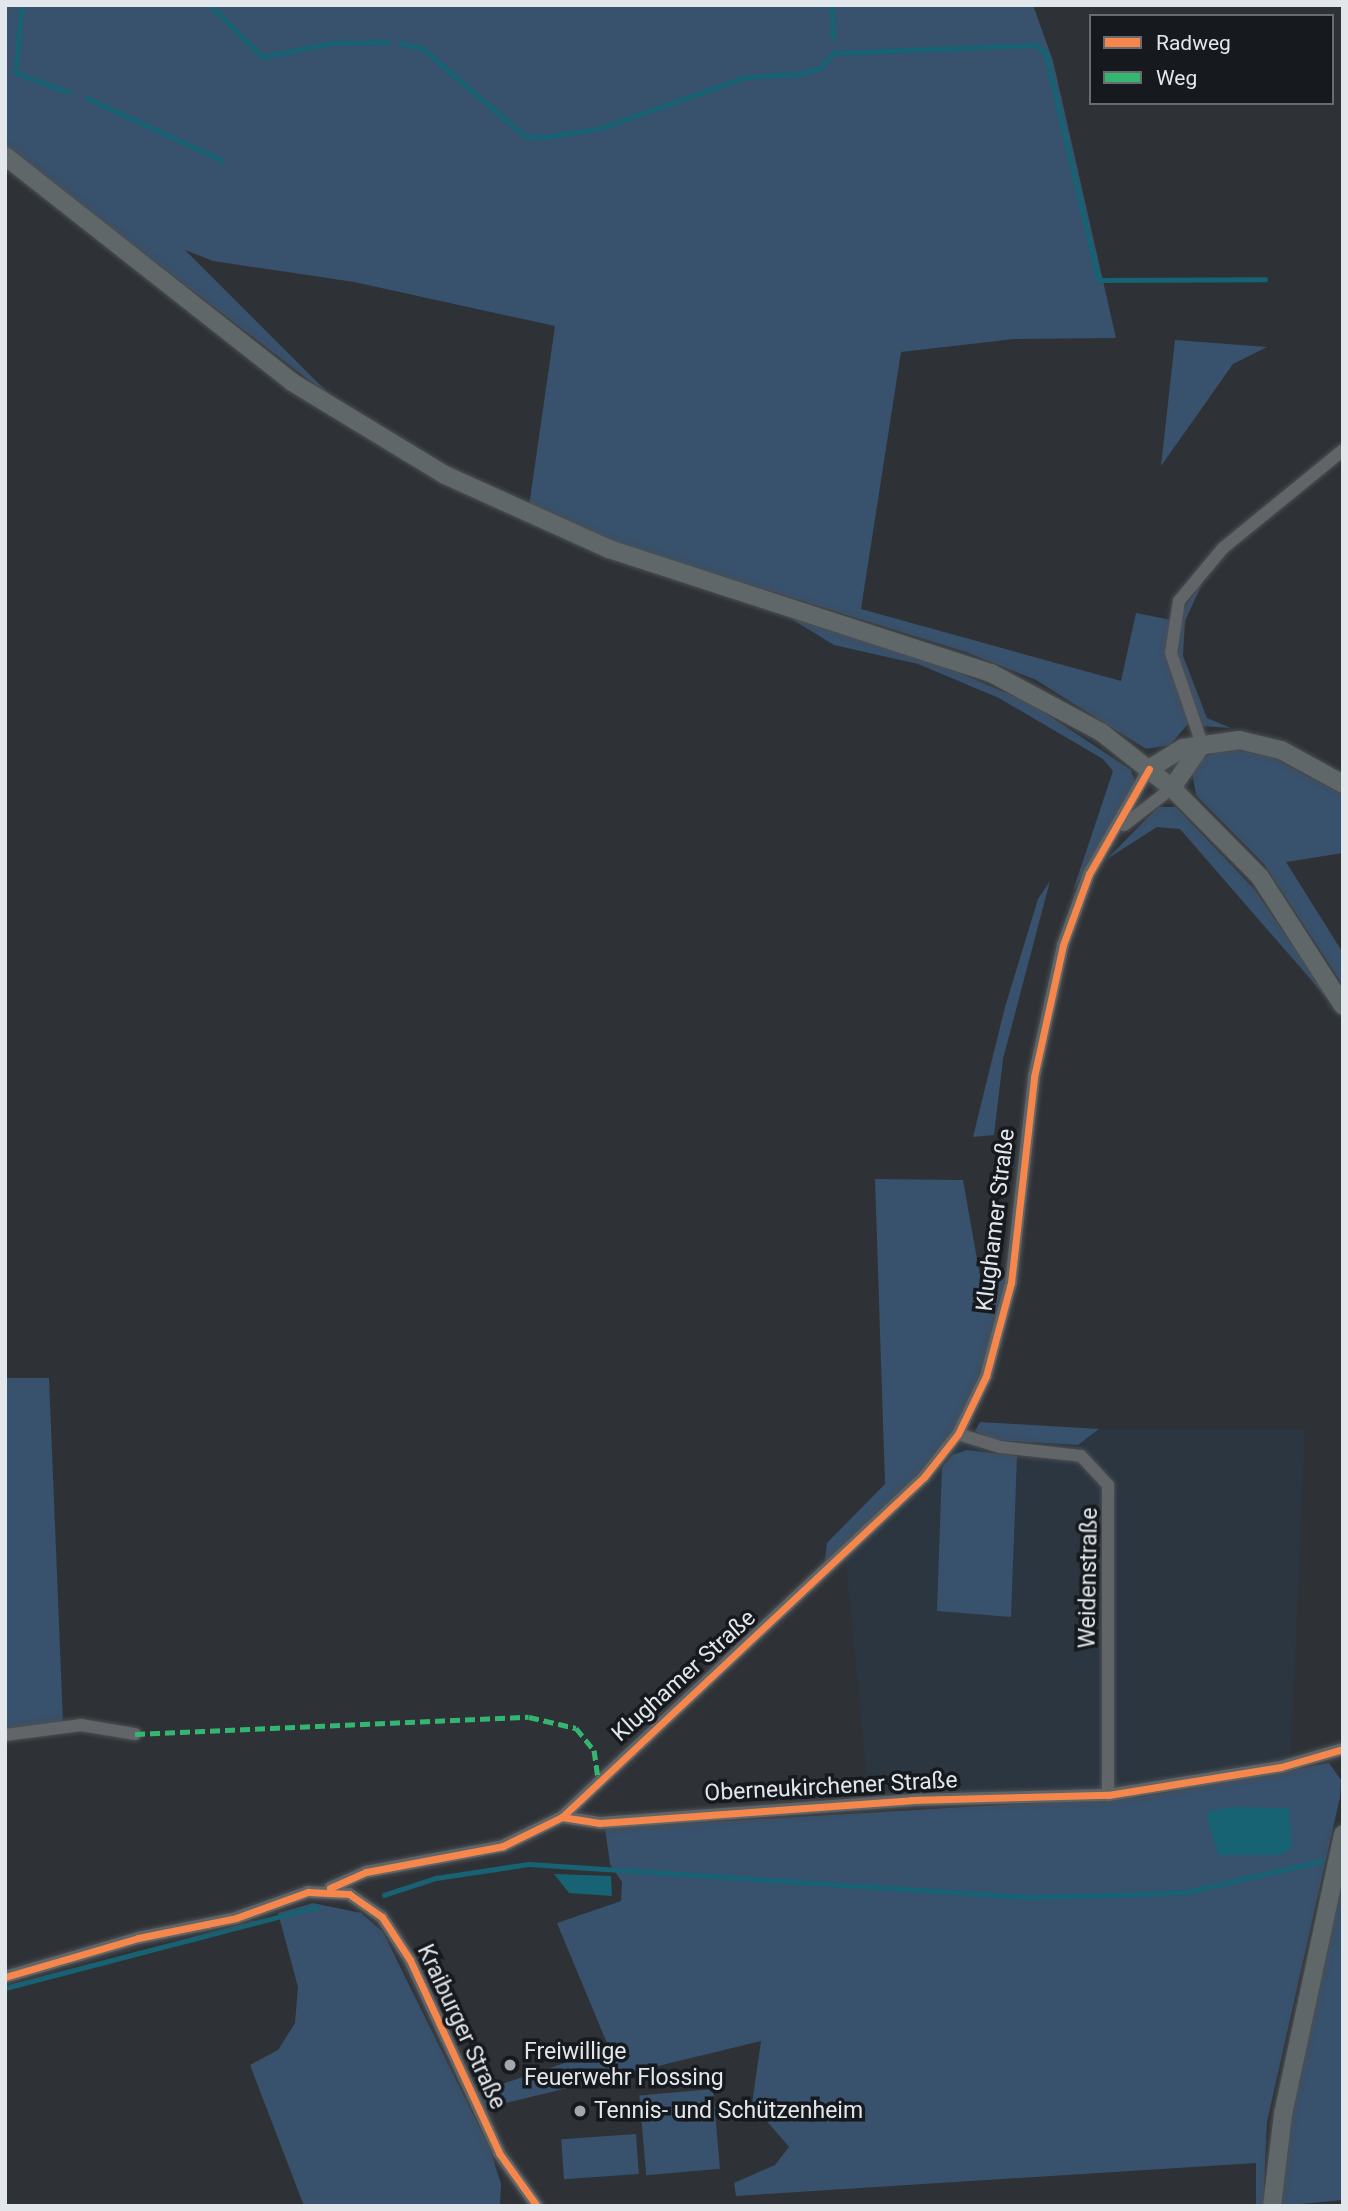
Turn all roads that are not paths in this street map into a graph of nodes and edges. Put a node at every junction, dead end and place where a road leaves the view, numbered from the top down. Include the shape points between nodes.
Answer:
1 (5, 156) edge
2 (1343, 450) edge
3 (1202, 744) junction
4 (1149, 769) junction
5 (1343, 784) edge
6 (1172, 788) junction
7 (1121, 828) junction
8 (1343, 1006) edge
9 (958, 1434) junction
10 (135, 1734) dead end
11 (5, 1735) edge
12 (1343, 1749) edge
13 (1108, 1795) junction
14 (562, 1817) junction
15 (1343, 1834) edge
16 (330, 1888) junction
17 (5, 1977) edge
18 (537, 2206) edge
19 (1272, 2206) edge

1 - 4 main road via 292,382 444,475 609,549 991,673 1090,726
2 - 3 street via 1223,548 1179,601 1171,653
3 - 4 main road
3 - 5 main road via 1267,745
3 - 6 main road
4 - 6 main road
4 - 7 street, Klughamer Straße
6 - 7 street, Klughamer Straße
6 - 8 main road via 1268,887
7 - 9 street, Klughamer Straße via 1089,874 1063,945 1034,1077 1011,1283 986,1376
9 - 13 street, Weidenstraße via 1000,1447 1081,1456 1108,1485
9 - 14 street, Klughamer Straße via 924,1476
10 - 11 street via 81,1725
12 - 13 street, Oberneukirchener Straße via 1281,1767
13 - 14 street, Oberneukirchener Straße via 911,1800 600,1823
14 - 16 street via 503,1846 366,1872
15 - 19 main road via 1283,2113
16 - 17 street
16 - 18 street, Kraiburger Straße via 373,1910 410,1960 499,2153

